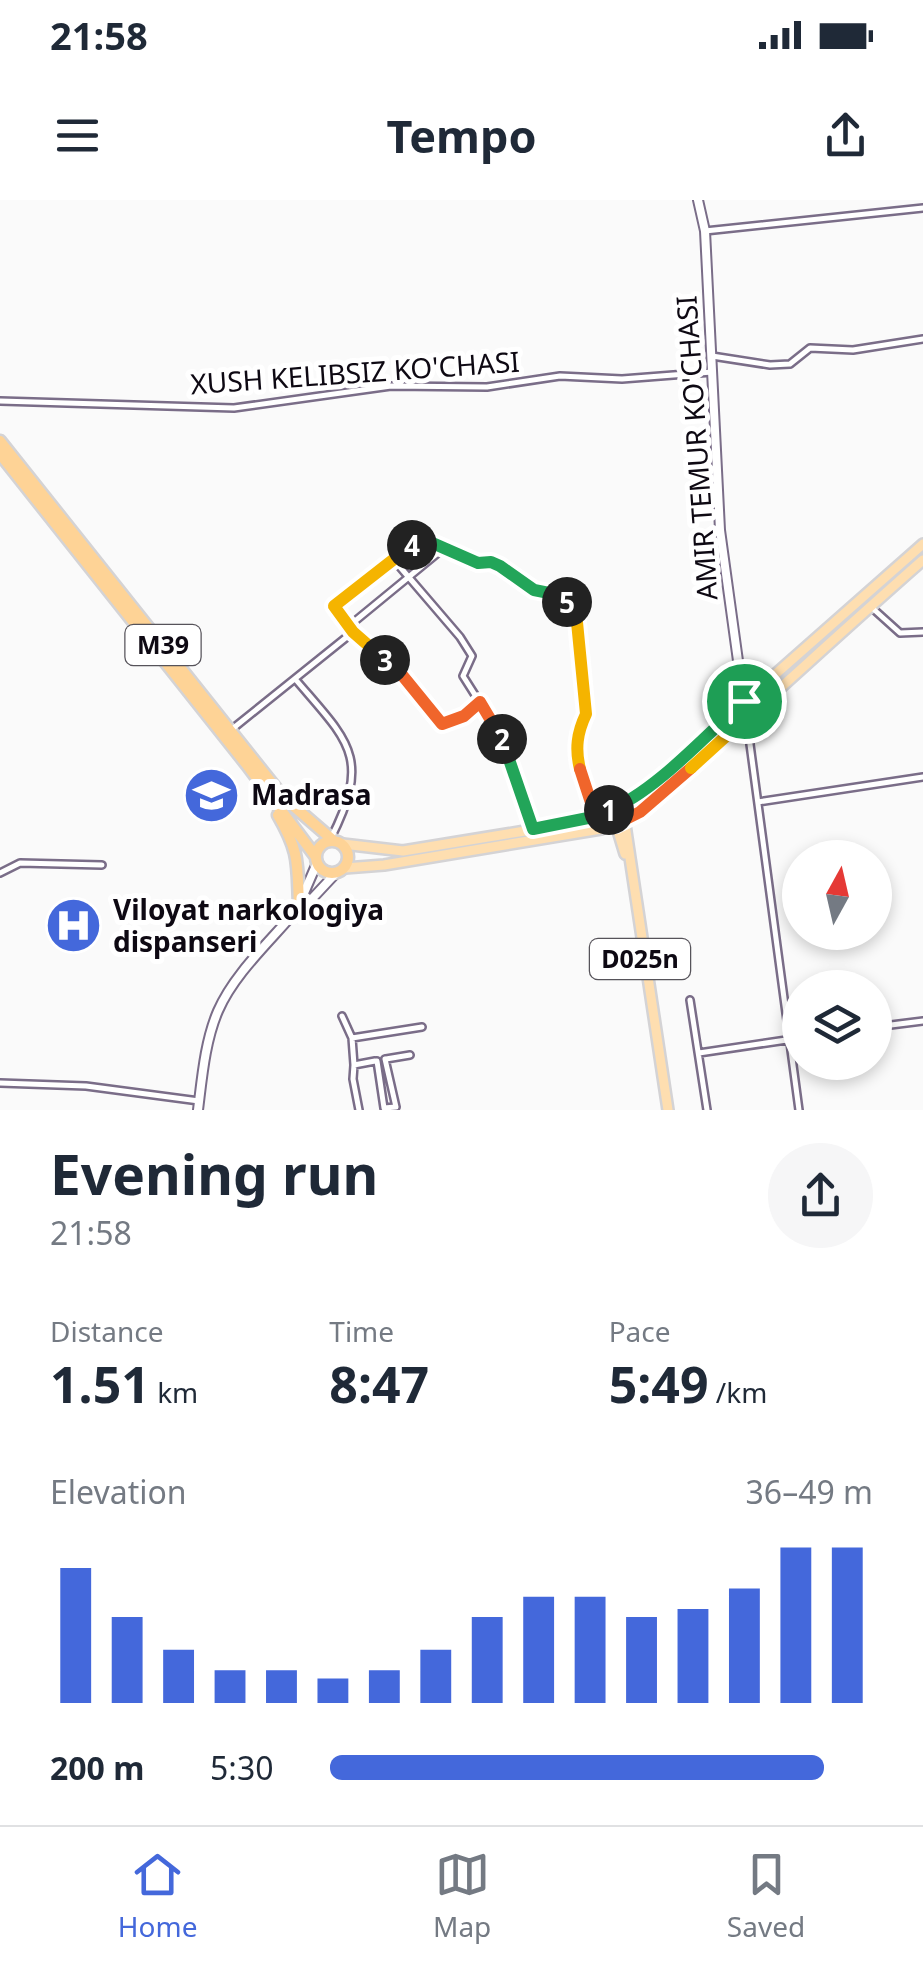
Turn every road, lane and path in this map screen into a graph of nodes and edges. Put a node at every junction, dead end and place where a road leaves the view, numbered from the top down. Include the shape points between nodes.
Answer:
1 (698, 200) edge
2 (923, 208) edge
3 (705, 231) junction
4 (923, 339) edge
5 (712, 356) junction
6 (712, 372) junction
7 (0, 401) edge
8 (0, 441) edge
9 (0, 454) edge
10 (923, 544) edge
11 (444, 548) junction
12 (394, 560) junction
13 (923, 560) edge
14 (409, 578) junction
15 (870, 606) junction
16 (351, 629) junction
17 (923, 632) edge
18 (296, 680) junction
19 (744, 701) junction
20 (480, 702) junction
21 (746, 718) junction
22 (231, 730) junction
23 (923, 777) edge
24 (272, 800) junction
25 (758, 802) junction
26 (614, 808) junction
27 (595, 815) junction
28 (621, 822) junction
29 (533, 829) junction
30 (336, 841) junction
31 (316, 860) junction
32 (102, 864) dead end
33 (341, 870) junction
34 (0, 873) edge
35 (299, 906) junction
36 (782, 980) edge
37 (690, 1000) dead end
38 (342, 1016) dead end
39 (923, 1020) edge
40 (892, 1025) edge
41 (422, 1027) dead end
42 (352, 1038) junction
43 (782, 1041) edge
44 (699, 1052) junction
45 (410, 1056) dead end
46 (386, 1060) junction
47 (377, 1061) junction
48 (354, 1065) junction
49 (795, 1080) edge
50 (0, 1083) edge
51 (198, 1105) edge
52 (359, 1110) edge
53 (665, 1110) edge
54 (707, 1110) edge
55 (799, 1110) edge

1 - 3 main road, AMIR TEMUR KO'CHASI
2 - 3 street
3 - 5 main road, AMIR TEMUR KO'CHASI
4 - 5 street via 854,350 810,348 790,364
5 - 6 main road, AMIR TEMUR KO'CHASI
6 - 7 street, XUSH KELIBSIZ KO'CHASI via 560,376 487,387 391,386 234,408
6 - 19 main road, AMIR TEMUR KO'CHASI via 720,530
8 - 22 highway, M39
9 - 24 highway, M39
10 - 19 main road
11 - 12 street via 421,538
11 - 14 street
11 - 27 street via 500,566 576,612 586,714 576,749
12 - 14 street
12 - 16 street via 334,606
13 - 15 main road
14 - 16 street
14 - 20 street via 472,656 463,676
15 - 17 street via 900,633
15 - 21 main road
16 - 18 street
16 - 20 street via 398,670 442,724
18 - 22 street
18 - 30 street via 344,737 351,756 350,794
19 - 21 main road, AMIR TEMUR KO'CHASI
19 - 26 main road
20 - 29 street via 501,736
21 - 25 street, AMIR TEMUR KO'CHASI
21 - 28 main road
22 - 30 highway, M39 via 283,797
23 - 25 street
24 - 31 highway, M39
24 - 35 highway via 299,860
25 - 36 street, AMIR TEMUR KO'CHASI
26 - 27 main road
26 - 28 main road, D025n
27 - 29 main road
28 - 33 main road
28 - 53 main road, D025n
29 - 30 main road via 404,850
30 - 31 highway via 321,845
30 - 33 highway via 349,856
31 - 33 highway via 325,872
31 - 35 main road
32 - 34 street via 20,863
33 - 35 main road
35 - 51 main road via 219,1009
37 - 44 street
38 - 42 street
39 - 40 street
41 - 42 street
42 - 48 street
43 - 44 street
44 - 54 street
45 - 46 street
46 - 47 street
46 - 47 street via 396,1107 384,1108
47 - 48 street
48 - 52 street
49 - 55 street, AMIR TEMUR KO'CHASI
50 - 51 street via 86,1086

